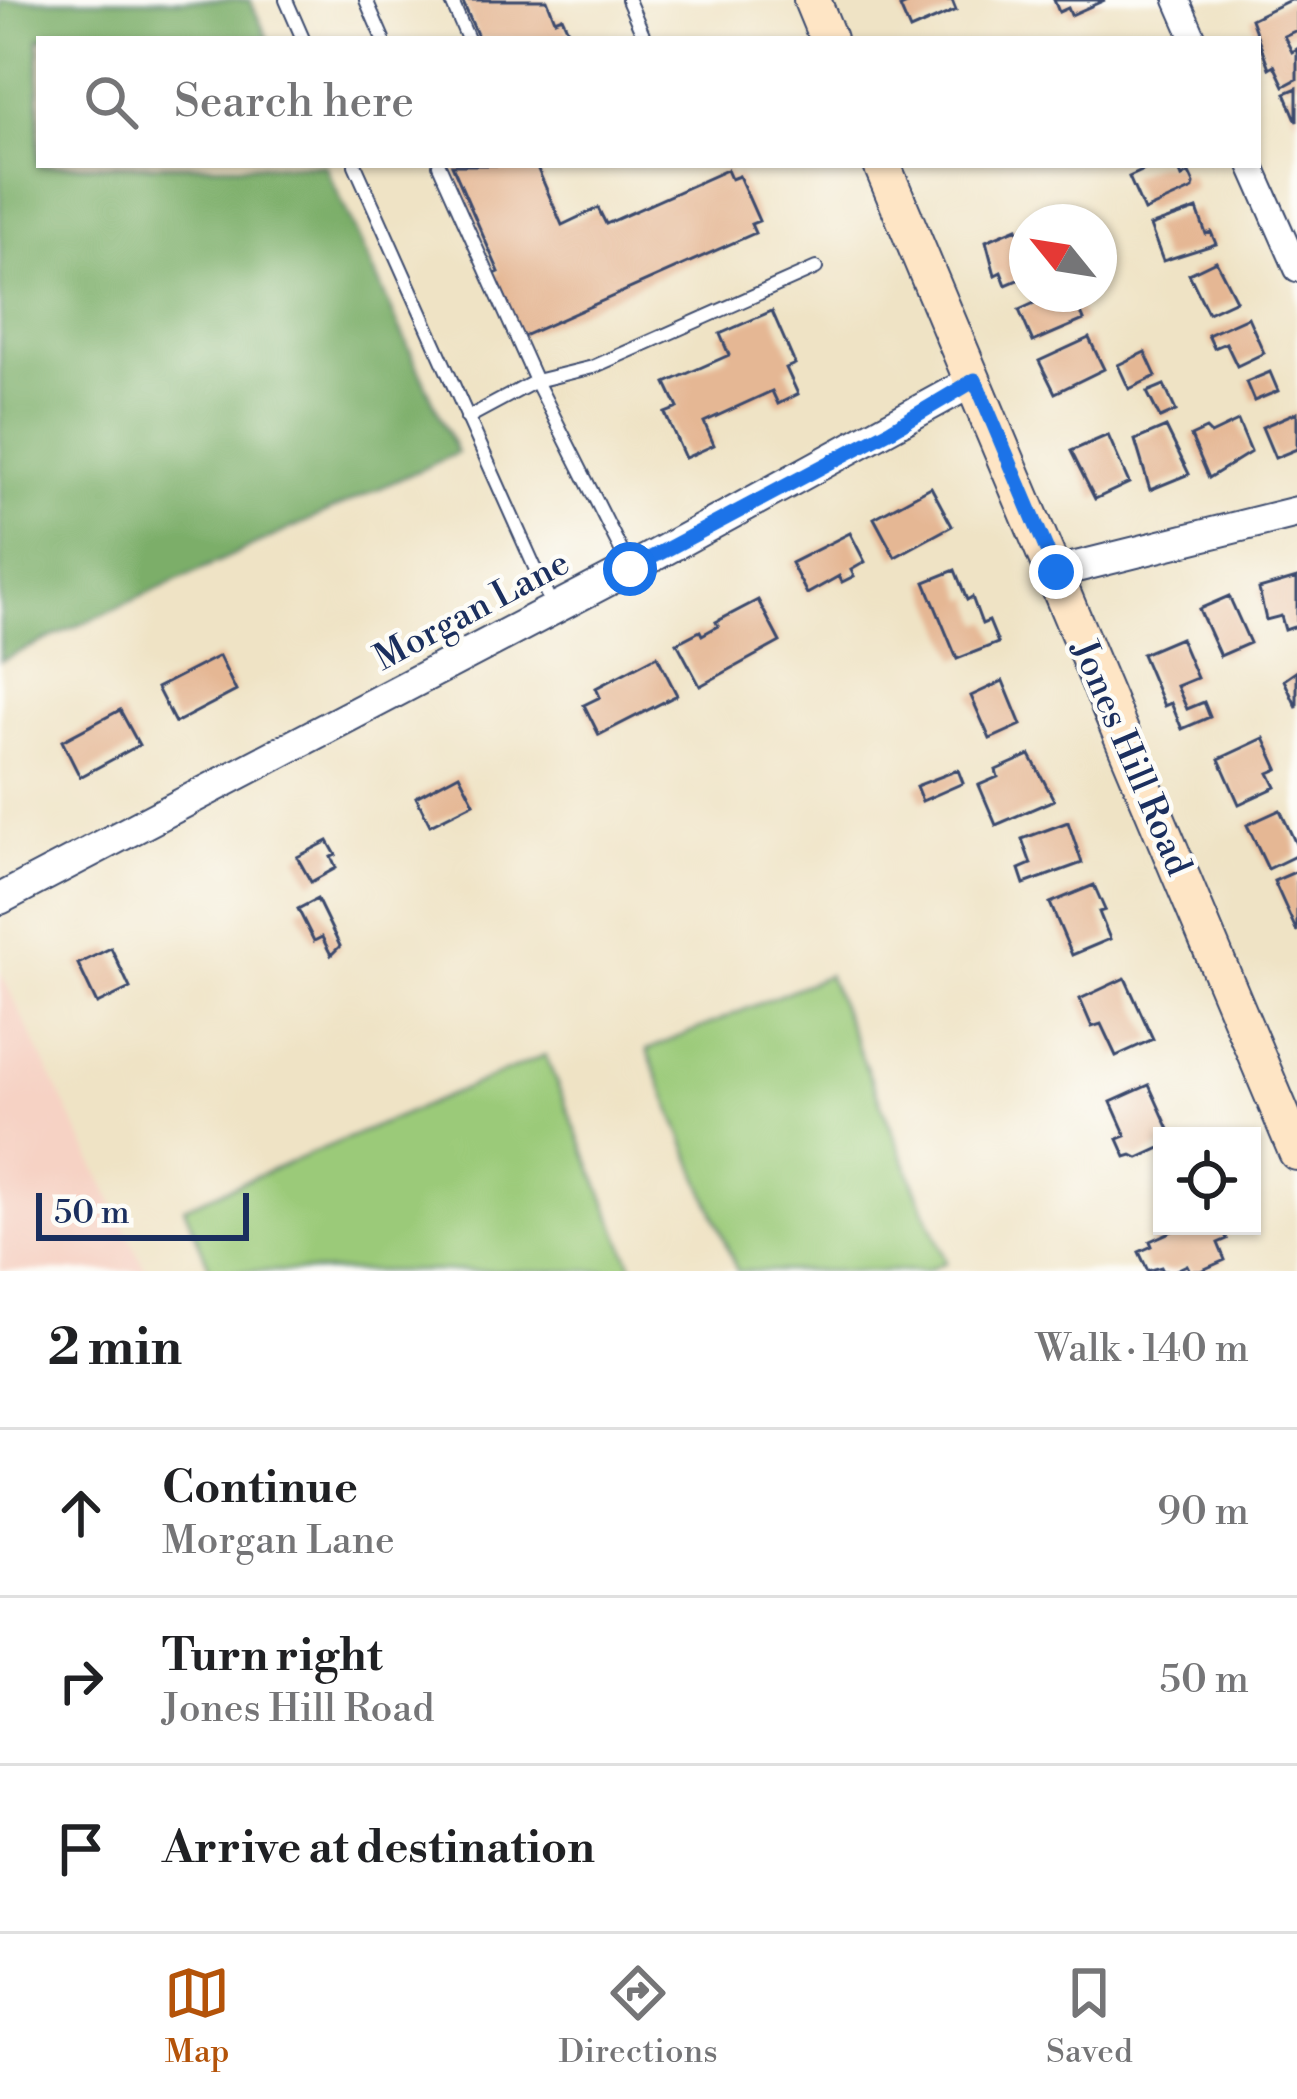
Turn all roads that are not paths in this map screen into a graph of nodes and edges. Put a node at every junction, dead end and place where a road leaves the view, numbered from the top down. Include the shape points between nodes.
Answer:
1 (286, 0) edge
2 (365, 0) edge
3 (451, 0) edge
4 (628, 0) edge
5 (812, 0) edge
6 (1177, 0) edge
7 (301, 36) edge
8 (382, 36) edge
9 (468, 36) edge
10 (644, 36) edge
11 (827, 36) edge
12 (1193, 36) edge
13 (356, 168) edge
14 (440, 168) edge
15 (883, 168) edge
16 (1251, 168) edge
17 (816, 268) dead end
18 (1297, 269) edge
19 (975, 380) junction
20 (536, 381) junction
21 (467, 418) junction
22 (1297, 512) edge
23 (630, 569) junction
24 (1056, 572) junction
25 (554, 610) junction
26 (0, 899) edge
27 (1297, 1151) edge

1 - 7 lane
2 - 8 lane
3 - 9 lane
4 - 10 lane
5 - 11 main road
6 - 12 street
13 - 21 lane
14 - 20 lane
15 - 19 main road, Jones Hill Road
16 - 18 street
17 - 20 lane via 592,367
19 - 23 street, Morgan Lane
19 - 24 main road, Jones Hill Road
20 - 21 lane
20 - 23 lane
21 - 25 lane
22 - 24 street
23 - 25 street, Morgan Lane
24 - 27 main road, Jones Hill Road
25 - 26 street, Morgan Lane

